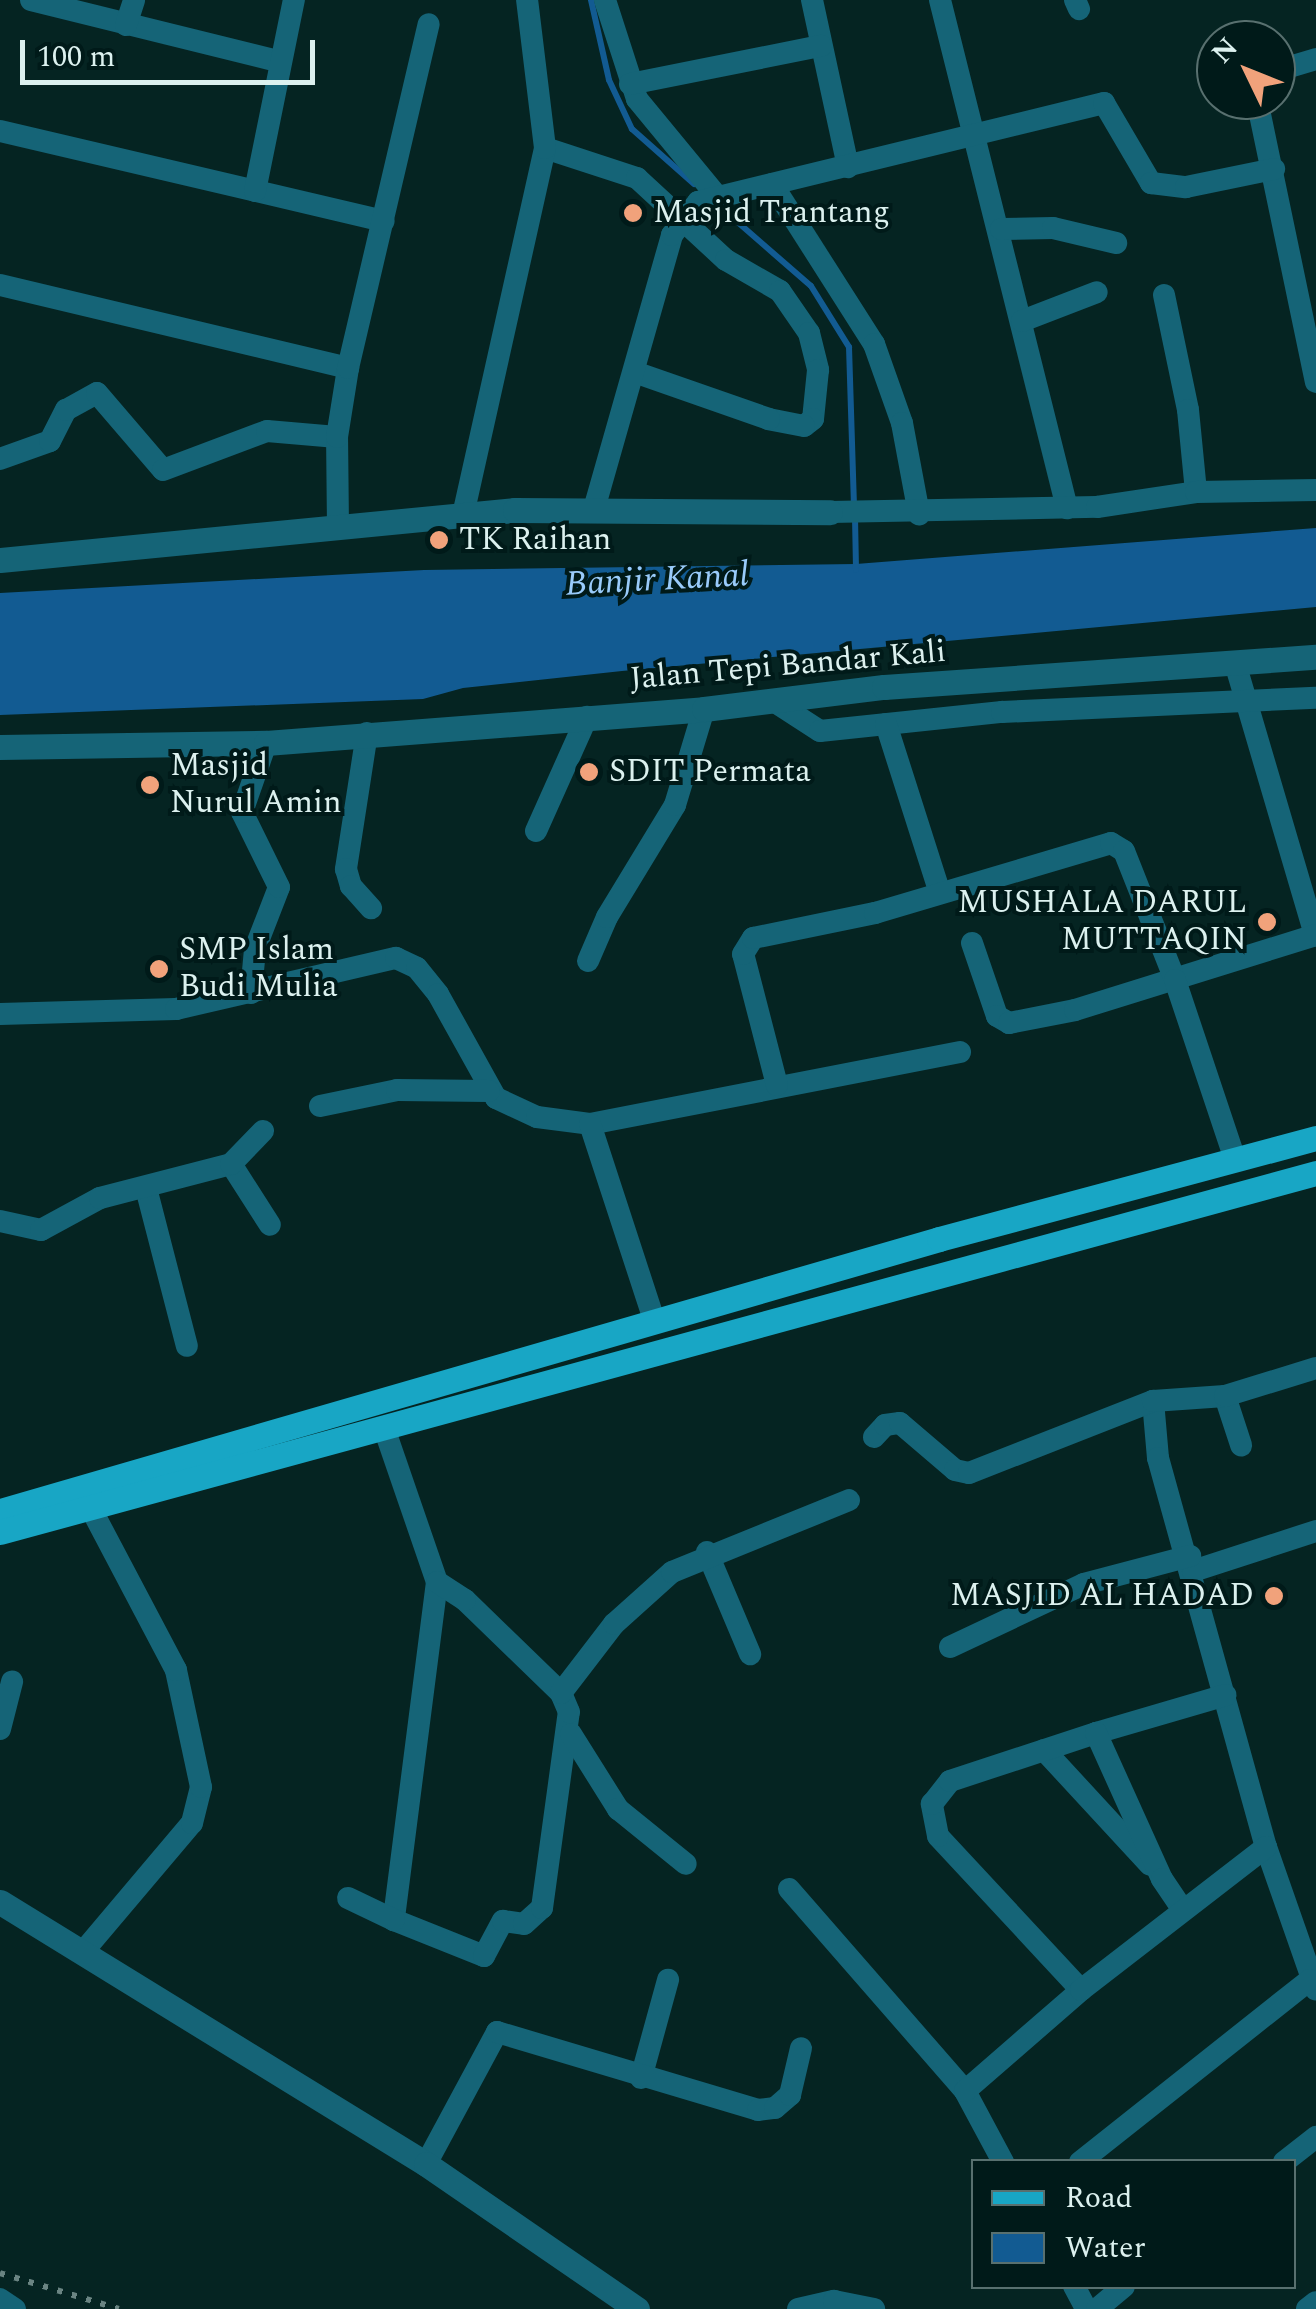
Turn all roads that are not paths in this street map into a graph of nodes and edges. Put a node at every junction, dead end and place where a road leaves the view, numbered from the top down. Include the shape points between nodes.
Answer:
1 (31, 0) edge
2 (134, 0) edge
3 (294, 0) edge
4 (527, 0) edge
5 (604, 0) edge
6 (812, 0) edge
7 (940, 0) edge
8 (429, 24) dead end
9 (126, 25) junction
10 (821, 46) junction
11 (278, 62) junction
12 (630, 84) junction
13 (1261, 120) edge
14 (0, 132) edge
15 (973, 133) junction
16 (545, 148) junction
17 (848, 167) junction
18 (1274, 169) junction
19 (772, 184) junction
20 (255, 191) junction
21 (709, 198) junction
22 (384, 221) junction
23 (679, 222) junction
24 (1001, 229) junction
25 (1116, 242) dead end
26 (0, 285) edge
27 (1097, 292) dead end
28 (1164, 295) dead end
29 (1022, 320) junction
30 (348, 368) junction
31 (634, 372) junction
32 (1316, 382) edge
33 (337, 436) junction
34 (0, 459) edge
35 (1316, 490) edge
36 (1196, 492) junction
37 (1067, 508) junction
38 (594, 509) junction
39 (830, 512) joint
40 (914, 514) junction
41 (463, 515) junction
42 (338, 528) junction
43 (0, 560) edge
44 (1316, 657) edge
45 (1234, 663) junction
46 (1316, 698) edge
47 (772, 700) junction
48 (1246, 701) junction
49 (704, 709) junction
50 (587, 716) junction
51 (886, 724) junction
52 (367, 733) junction
53 (266, 743) junction
54 (0, 747) edge
55 (536, 831) dead end
56 (940, 893) junction
57 (371, 908) dead end
58 (1316, 935) edge
59 (972, 943) dead end
60 (588, 962) dead end
61 (1176, 980) junction
62 (251, 993) junction
63 (0, 1014) edge
64 (960, 1052) dead end
65 (776, 1085) junction
66 (489, 1092) junction
67 (320, 1106) dead end
68 (590, 1124) junction
69 (263, 1131) dead end
70 (1316, 1138) edge
71 (1235, 1159) junction
72 (231, 1164) junction
73 (1315, 1175) edge
74 (146, 1188) junction
75 (0, 1221) edge
76 (270, 1224) dead end
77 (983, 1227) junction
78 (993, 1260) junction
79 (655, 1323) junction
80 (576, 1342) junction
81 (187, 1346) dead end
82 (1316, 1368) edge
83 (584, 1372) junction
84 (1225, 1396) junction
85 (1153, 1402) junction
86 (384, 1428) junction
87 (874, 1437) dead end
88 (1241, 1445) dead end
89 (849, 1500) dead end
90 (90, 1506) junction
91 (0, 1511) edge
92 (1316, 1531) edge
93 (0, 1532) edge
94 (707, 1552) junction
95 (1191, 1564) junction
96 (436, 1582) junction
97 (950, 1647) dead end
98 (750, 1654) dead end
99 (12, 1682) dead end
100 (560, 1693) junction
101 (1226, 1695) junction
102 (0, 1729) edge
103 (570, 1731) junction
104 (1096, 1733) junction
105 (1044, 1750) junction
106 (1266, 1846) junction
107 (686, 1864) dead end
108 (1162, 1880) junction
109 (789, 1889) dead end
110 (348, 1898) dead end
111 (0, 1902) edge
112 (1182, 1909) junction
113 (394, 1920) junction
114 (82, 1952) junction
115 (668, 1980) dead end
116 (1313, 1985) edge
117 (1081, 1990) junction
118 (801, 2048) dead end
119 (641, 2078) junction
120 (965, 2091) junction
121 (1316, 2136) edge
122 (1002, 2159) edge
123 (1084, 2159) edge
124 (1288, 2159) edge
125 (426, 2164) junction
126 (1121, 2289) edge
127 (0, 2299) edge
128 (1316, 2302) edge
129 (15, 2309) edge
130 (637, 2309) edge
131 (798, 2309) edge
132 (874, 2309) edge
133 (1098, 2309) edge
134 (1307, 2309) edge

1 - 9 street
2 - 9 street
3 - 11 street
4 - 16 street
5 - 12 street
6 - 10 street
7 - 15 street
8 - 22 street
9 - 11 street
10 - 12 street
10 - 17 street
11 - 20 street
12 - 21 street
13 - 18 street
14 - 20 street
15 - 17 street
15 - 18 street via 1104,102 1141,173 1168,189
15 - 24 street
16 - 23 street via 636,178
16 - 41 street
17 - 19 street
18 - 32 street
19 - 21 street
19 - 40 street via 874,344 902,423
20 - 22 street
21 - 23 street
22 - 30 street
23 - 31 street
23 - 31 street via 780,291 810,333 818,370 814,418 804,426 770,419
24 - 25 street via 1053,228
24 - 29 street
26 - 30 street
27 - 29 street
28 - 36 street via 1188,410
29 - 37 street
30 - 33 street
31 - 38 street
33 - 34 street via 267,431 163,470 97,393 66,410 50,441
33 - 42 street
35 - 36 street
36 - 37 street
37 - 40 street
38 - 39 street
38 - 41 street
39 - 40 street
41 - 42 street
42 - 43 street
44 - 45 street, Jalan Tepi Bandar Kali
45 - 47 street, Jalan Tepi Bandar Kali
45 - 48 street
46 - 48 street
47 - 49 street, Jalan Tepi Bandar Kali
47 - 51 street via 820,731
48 - 51 street
48 - 58 street
49 - 50 street, Jalan Tepi Bandar Kali
49 - 60 street via 675,806 607,916
50 - 52 street, Jalan Tepi Bandar Kali
50 - 55 street
51 - 56 street
52 - 53 street, Jalan Tepi Bandar Kali
52 - 57 street via 346,869
53 - 54 street, Jalan Tepi Bandar Kali
53 - 62 street via 242,812 278,887 255,949
56 - 61 street via 1118,845
56 - 65 street via 748,942 743,954
58 - 61 street
59 - 61 street via 998,1016 1008,1023
61 - 71 street
62 - 63 street via 139,1014
62 - 66 street via 396,958 408,962 438,994
64 - 65 street
65 - 68 street
66 - 67 street via 398,1090
66 - 68 street via 536,1117
68 - 79 street
69 - 72 street
70 - 71 main road
71 - 77 main road
72 - 74 street
72 - 76 street
73 - 78 main road
74 - 75 street via 100,1198 32,1232
74 - 81 street
77 - 78 main road
77 - 79 main road
78 - 83 main road
79 - 80 main road
80 - 83 main road
80 - 91 main road
82 - 84 street
83 - 86 main road
84 - 85 street
84 - 88 street
85 - 87 street via 969,1473 955,1470 900,1423 884,1425
85 - 95 street via 1158,1458
86 - 90 main road
86 - 96 street
89 - 94 street
90 - 93 main road
90 - 114 street via 176,1670 200,1801 192,1823
92 - 95 street
94 - 98 street
94 - 100 street via 634,1605
95 - 97 street via 1084,1584
95 - 101 street
96 - 100 street via 465,1600
96 - 113 street
99 - 102 street
100 - 103 street
101 - 104 street
101 - 106 street
103 - 107 street via 618,1809
103 - 113 street via 542,1908 531,1922 503,1920 484,1956
104 - 105 street
104 - 108 street
105 - 108 street
105 - 117 street via 950,1781 938,1792 931,1816 938,1836
106 - 112 street
106 - 116 street
108 - 112 street
109 - 120 street
110 - 113 street
111 - 114 street
112 - 117 street
114 - 125 street
115 - 119 street
116 - 123 street
117 - 120 street
118 - 119 street via 790,2096 767,2110
119 - 125 street via 497,2032
120 - 122 street
121 - 124 street
125 - 130 street
126 - 133 street
127 - 129 street
128 - 134 street
131 - 132 street via 834,2301

